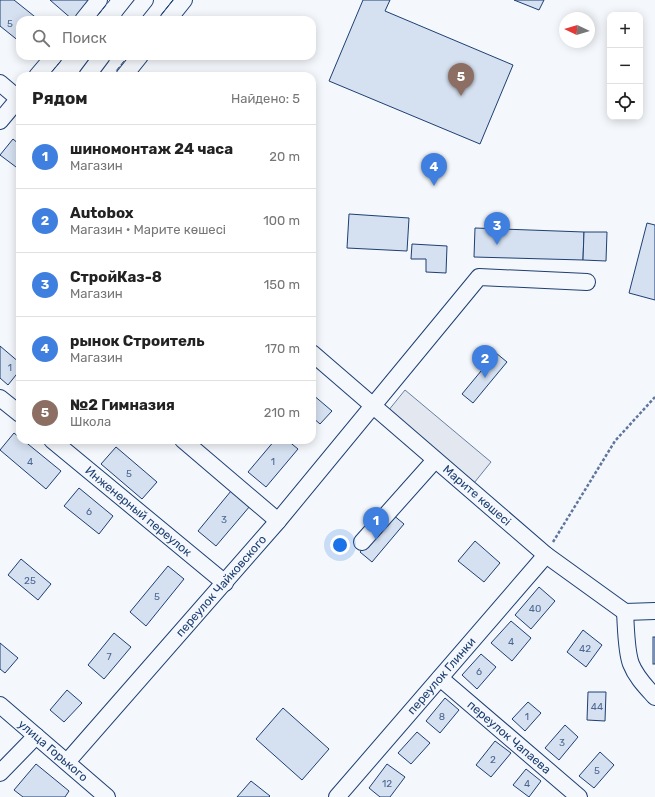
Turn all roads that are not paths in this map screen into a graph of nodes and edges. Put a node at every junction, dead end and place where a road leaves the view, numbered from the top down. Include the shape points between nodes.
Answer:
1 (99, 0) edge
2 (144, 0) edge
3 (184, 0) edge
4 (86, 16) edge
5 (132, 16) edge
6 (171, 16) edge
7 (51, 60) edge
8 (99, 60) edge
9 (137, 60) edge
10 (40, 72) edge
11 (90, 72) edge
12 (127, 72) edge
13 (0, 83) edge
14 (16, 96) edge
15 (16, 104) edge
16 (0, 122) edge
17 (587, 282) dead end
18 (316, 357) edge
19 (0, 398) edge
20 (372, 406) junction
21 (16, 411) edge
22 (57, 444) edge
23 (188, 444) edge
24 (435, 460) junction
25 (278, 521) junction
26 (362, 542) dead end
27 (546, 555) junction
28 (225, 583) junction
29 (655, 611) edge
30 (625, 612) junction
31 (440, 678) junction
32 (648, 680) edge
33 (655, 697) edge
34 (0, 705) edge
35 (36, 736) junction
36 (67, 762) junction
37 (0, 773) edge
38 (345, 794) edge
39 (107, 797) edge
40 (579, 797) edge

1 - 4 street
2 - 5 street
3 - 6 street
7 - 10 street
8 - 11 street
9 - 12 street
13 - 14 street
15 - 16 street
17 - 20 street, переулок Чайковского via 479,277
18 - 20 street, Марите көшесі
19 - 21 street
20 - 24 street, Марите көшесі
20 - 25 street, переулок Чайковского
22 - 28 street, Инженерный переулок
23 - 25 street
24 - 26 street
24 - 27 street, Марите көшесі
25 - 28 street, переулок Чайковского
27 - 30 street, Марите көшесі
27 - 31 street, переулок Глинки
28 - 36 street, переулок Чайковского
29 - 30 street
30 - 32 street via 631,664
31 - 38 street, переулок Глинки
31 - 40 street, переулок Чапаева
32 - 33 street
34 - 35 street, улица Горького
35 - 36 street, улица Горького
35 - 37 street
36 - 39 street, улица Горького

